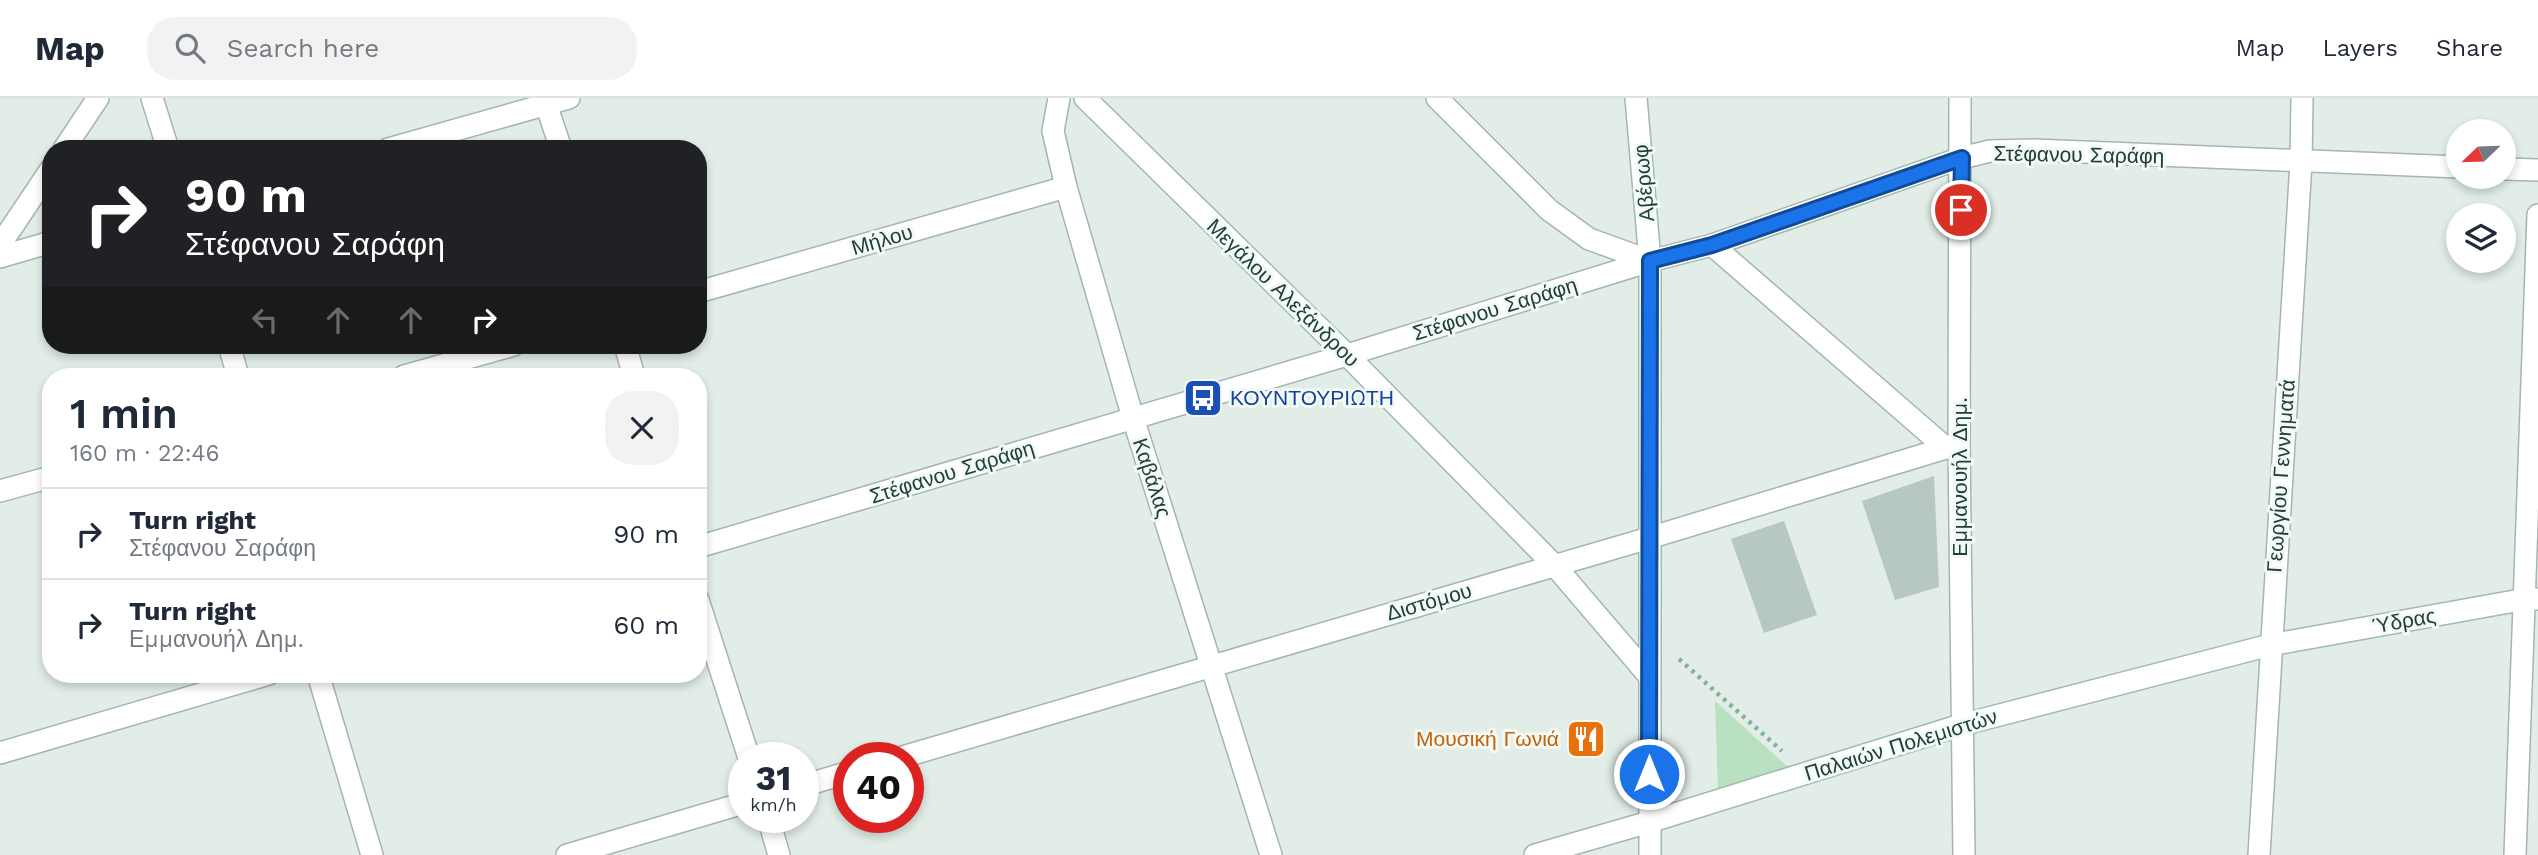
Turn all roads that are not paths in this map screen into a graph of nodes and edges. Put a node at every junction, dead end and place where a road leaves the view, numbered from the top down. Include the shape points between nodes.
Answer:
1 (98, 98) edge
2 (152, 98) edge
3 (569, 98) edge
4 (1059, 98) edge
5 (1085, 98) edge
6 (1437, 98) edge
7 (1636, 98) edge
8 (1960, 98) edge
9 (2302, 98) edge
10 (545, 102) edge
11 (70, 140) edge
12 (165, 140) edge
13 (418, 140) edge
14 (558, 140) edge
15 (1962, 158) junction
16 (2301, 162) junction
17 (2446, 167) edge
18 (2516, 169) edge
19 (2538, 170) edge
20 (42, 182) edge
21 (1066, 187) junction
22 (2538, 215) edge
23 (0, 245) edge
24 (42, 245) edge
25 (1712, 245) junction
26 (0, 257) edge
27 (1650, 261) junction
28 (707, 289) edge
29 (482, 354) edge
30 (1347, 355) junction
31 (432, 368) edge
32 (1133, 418) junction
33 (1953, 446) junction
34 (42, 479) edge
35 (0, 491) edge
36 (1649, 538) junction
37 (707, 544) edge
38 (1555, 566) junction
39 (2532, 599) edge
40 (707, 628) edge
41 (2270, 645) junction
42 (1212, 666) junction
43 (1649, 676) junction
44 (238, 683) edge
45 (321, 683) edge
46 (1961, 725) junction
47 (744, 742) edge
48 (924, 751) edge
49 (0, 753) edge
50 (728, 808) edge
51 (1648, 822) junction
52 (773, 833) edge
53 (372, 855) edge
54 (567, 855) edge
55 (779, 855) edge
56 (1270, 855) edge
57 (1535, 855) edge
58 (1650, 855) edge
59 (1964, 855) edge
60 (2259, 855) edge
61 (2515, 855) edge

1 - 11 street
2 - 12 street
3 - 10 street
4 - 21 street, Καβάλας via 1053,131
5 - 30 street, Μεγάλου Αλεξάνδρου
6 - 27 street via 1549,210 1589,239
7 - 27 street, Αβέρωφ
8 - 15 street, Εμμανουήλ Δημ.
9 - 16 street, Γεωργίου Γεννηματά
10 - 13 street
10 - 14 street
15 - 16 street, Στέφανου Σαράφη via 1990,151 2034,150
15 - 25 street, Στέφανου Σαράφη
15 - 33 street, Εμμανουήλ Δημ.
16 - 17 street, Στέφανου Σαράφη
16 - 41 street, Γεωργίου Γεννηματά
18 - 19 street
20 - 23 street
21 - 28 street, Μήλου
21 - 32 street, Καβάλας
22 - 39 street
24 - 26 street
25 - 27 street, Στέφανου Σαράφη
25 - 33 street
27 - 30 street, Στέφανου Σαράφη
27 - 36 street, Αβέρωφ
29 - 31 street
30 - 32 street, Στέφανου Σαράφη
30 - 38 street, Μεγάλου Αλεξάνδρου
32 - 37 street, Στέφανου Σαράφη
32 - 42 street, Καβάλας
33 - 36 street, Διστόμου
33 - 46 street, Εμμανουήλ Δημ.
34 - 35 street
36 - 38 street, Διστόμου
36 - 43 street, Αβέρωφ
38 - 42 street, Διστόμου
38 - 43 street, Μεγάλου Αλεξάνδρου
39 - 41 street, Ύδρας
39 - 61 street
40 - 47 street
41 - 46 street, Παλαιών Πολεμιστών
41 - 60 street, Γεωργίου Γεννηματά
42 - 48 street, Διστόμου
42 - 56 street, Καβάλας
43 - 51 street, Αβέρωφ
44 - 49 street
45 - 53 street
46 - 51 street, Παλαιών Πολεμιστών
46 - 59 street, Εμμανουήλ Δημ.
50 - 54 street
51 - 57 street, Παλαιών Πολεμιστών
51 - 58 street, Αβέρωφ
52 - 55 street

